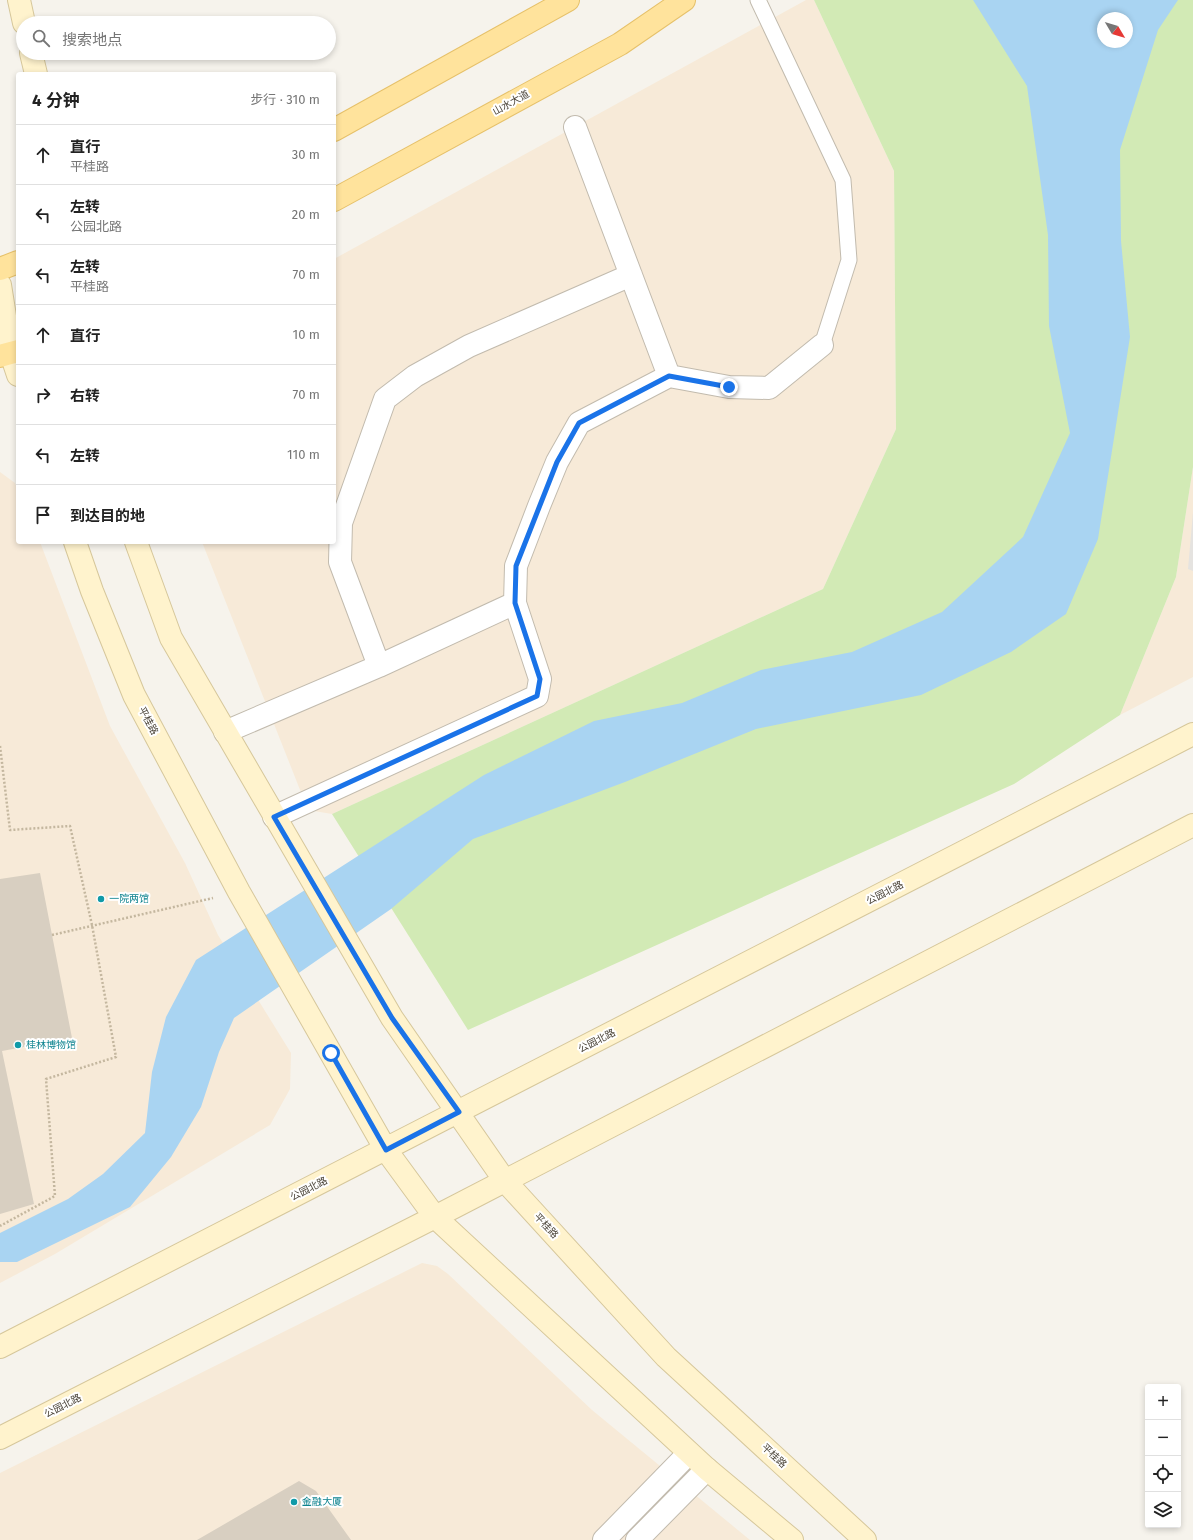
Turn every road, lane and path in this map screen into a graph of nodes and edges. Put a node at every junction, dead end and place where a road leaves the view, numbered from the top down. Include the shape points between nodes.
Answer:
1 (19, 0) edge
2 (568, 0) edge
3 (684, 0) edge
4 (758, 0) edge
5 (22, 16) edge
6 (33, 60) edge
7 (36, 72) edge
8 (575, 127) dead end
9 (336, 129) edge
10 (336, 199) edge
11 (16, 263) edge
12 (0, 269) edge
13 (631, 275) junction
14 (0, 285) edge
15 (822, 345) joint
16 (10, 354) edge
17 (16, 370) edge
18 (669, 376) junction
19 (76, 544) edge
20 (137, 544) edge
21 (515, 603) junction
22 (379, 666) junction
23 (225, 732) junction
24 (1193, 734) edge
25 (0, 746) edge
26 (274, 817) junction
27 (1193, 825) edge
28 (239, 892) junction
29 (92, 925) junction
30 (52, 936) dead end
31 (459, 1112) junction
32 (386, 1150) junction
33 (505, 1181) junction
34 (435, 1217) junction
35 (0, 1226) edge
36 (0, 1347) edge
37 (0, 1438) edge
38 (690, 1453) junction
39 (707, 1469) junction
40 (604, 1540) edge
41 (637, 1540) edge
42 (792, 1540) edge
43 (865, 1540) edge

1 - 5 main road
2 - 9 main road
3 - 10 main road, 山水大道 via 620,44
4 - 15 lane via 843,180 849,260
6 - 7 main road
8 - 13 street
11 - 12 main road
13 - 18 street
13 - 22 street via 469,346 415,376 385,399 340,523 340,562
14 - 16 main road
15 - 18 street via 769,388 729,387
16 - 17 main road
18 - 21 street via 579,423 557,462 516,566
19 - 28 main road, 平桂路 via 134,695
20 - 23 main road, 平桂路 via 170,638
21 - 22 street
21 - 26 street via 540,679 537,696
22 - 23 street
23 - 26 main road, 平桂路
24 - 31 main road, 公园北路
25 - 29 path via 10,830 70,826
26 - 31 main road, 平桂路 via 392,1018
27 - 33 main road, 公园北路
28 - 29 path
28 - 32 main road, 平桂路
29 - 30 path
29 - 35 path via 116,1057 46,1079 55,1196
31 - 32 main road, 公园北路
31 - 33 main road, 平桂路
32 - 34 main road
32 - 36 main road, 公园北路
33 - 34 main road, 公园北路
33 - 43 main road, 平桂路 via 666,1357
34 - 37 main road, 公园北路
34 - 38 main road
38 - 39 main road
38 - 40 street
39 - 41 street
39 - 42 main road

